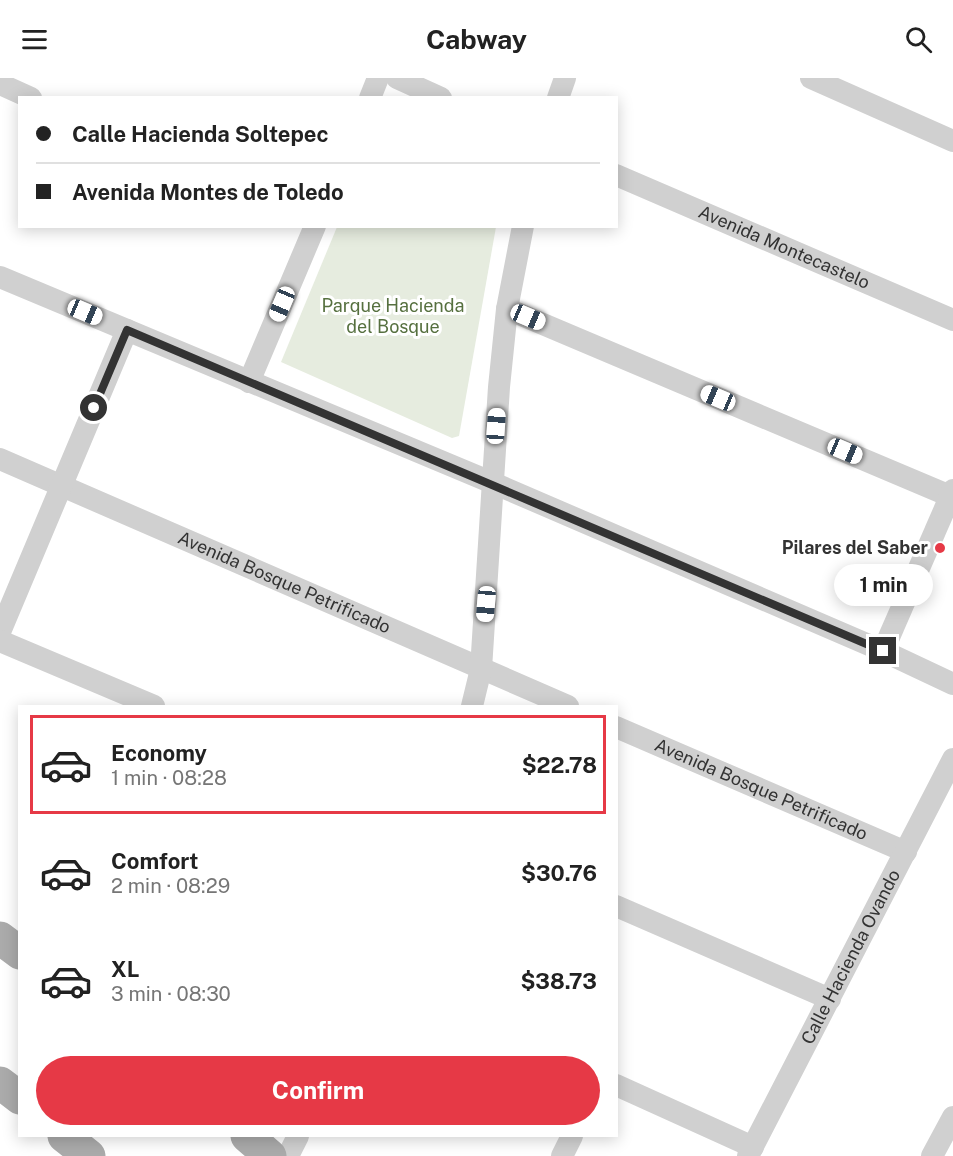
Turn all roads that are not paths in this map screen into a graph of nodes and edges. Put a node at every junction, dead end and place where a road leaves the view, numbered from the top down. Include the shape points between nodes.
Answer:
1 (378, 78) edge
2 (397, 78) edge
3 (565, 78) edge
4 (811, 78) edge
5 (0, 84) edge
6 (27, 96) edge
7 (371, 96) edge
8 (437, 96) edge
9 (559, 96) edge
10 (953, 141) edge
11 (618, 176) edge
12 (314, 228) edge
13 (523, 228) edge
14 (0, 277) edge
15 (507, 309) junction
16 (953, 320) edge
17 (127, 330) junction
18 (249, 382) junction
19 (0, 459) edge
20 (493, 483) junction
21 (61, 487) junction
22 (952, 493) edge
23 (0, 632) edge
24 (0, 641) edge
25 (883, 651) junction
26 (481, 669) junction
27 (953, 684) edge
28 (148, 705) edge
29 (472, 705) edge
30 (566, 705) edge
31 (618, 728) edge
32 (953, 759) edge
33 (906, 852) junction
34 (618, 907) edge
35 (0, 938) edge
36 (18, 952) edge
37 (830, 999) junction
38 (0, 1083) edge
39 (618, 1086) edge
40 (18, 1096) edge
41 (953, 1117) edge
42 (65, 1137) edge
43 (248, 1137) edge
44 (297, 1137) edge
45 (572, 1137) edge
46 (751, 1151) edge
47 (88, 1156) edge
48 (270, 1156) edge
49 (288, 1156) edge
50 (562, 1156) edge
51 (932, 1156) edge

1 - 7 street
2 - 8 street
3 - 9 street
4 - 10 street
5 - 6 street
11 - 16 street, Avenida Montecastelo
12 - 18 street
13 - 15 street
14 - 17 street
15 - 20 street
15 - 22 street
17 - 18 street
17 - 21 street
18 - 20 street
19 - 21 street, Avenida Bosque Petrificado
20 - 25 street
20 - 26 street
21 - 23 street
21 - 26 street, Avenida Bosque Petrificado
22 - 25 street
24 - 28 street
25 - 27 street
26 - 29 street
26 - 30 street, Avenida Bosque Petrificado
31 - 33 street, Avenida Bosque Petrificado
32 - 33 street, Calle Hacienda Ovando
33 - 37 street, Calle Hacienda Ovando
34 - 37 street
35 - 36 main road
37 - 46 street, Calle Hacienda Ovando
38 - 40 main road
39 - 46 street
41 - 51 street
42 - 47 main road
43 - 48 main road
44 - 49 street
45 - 50 street

